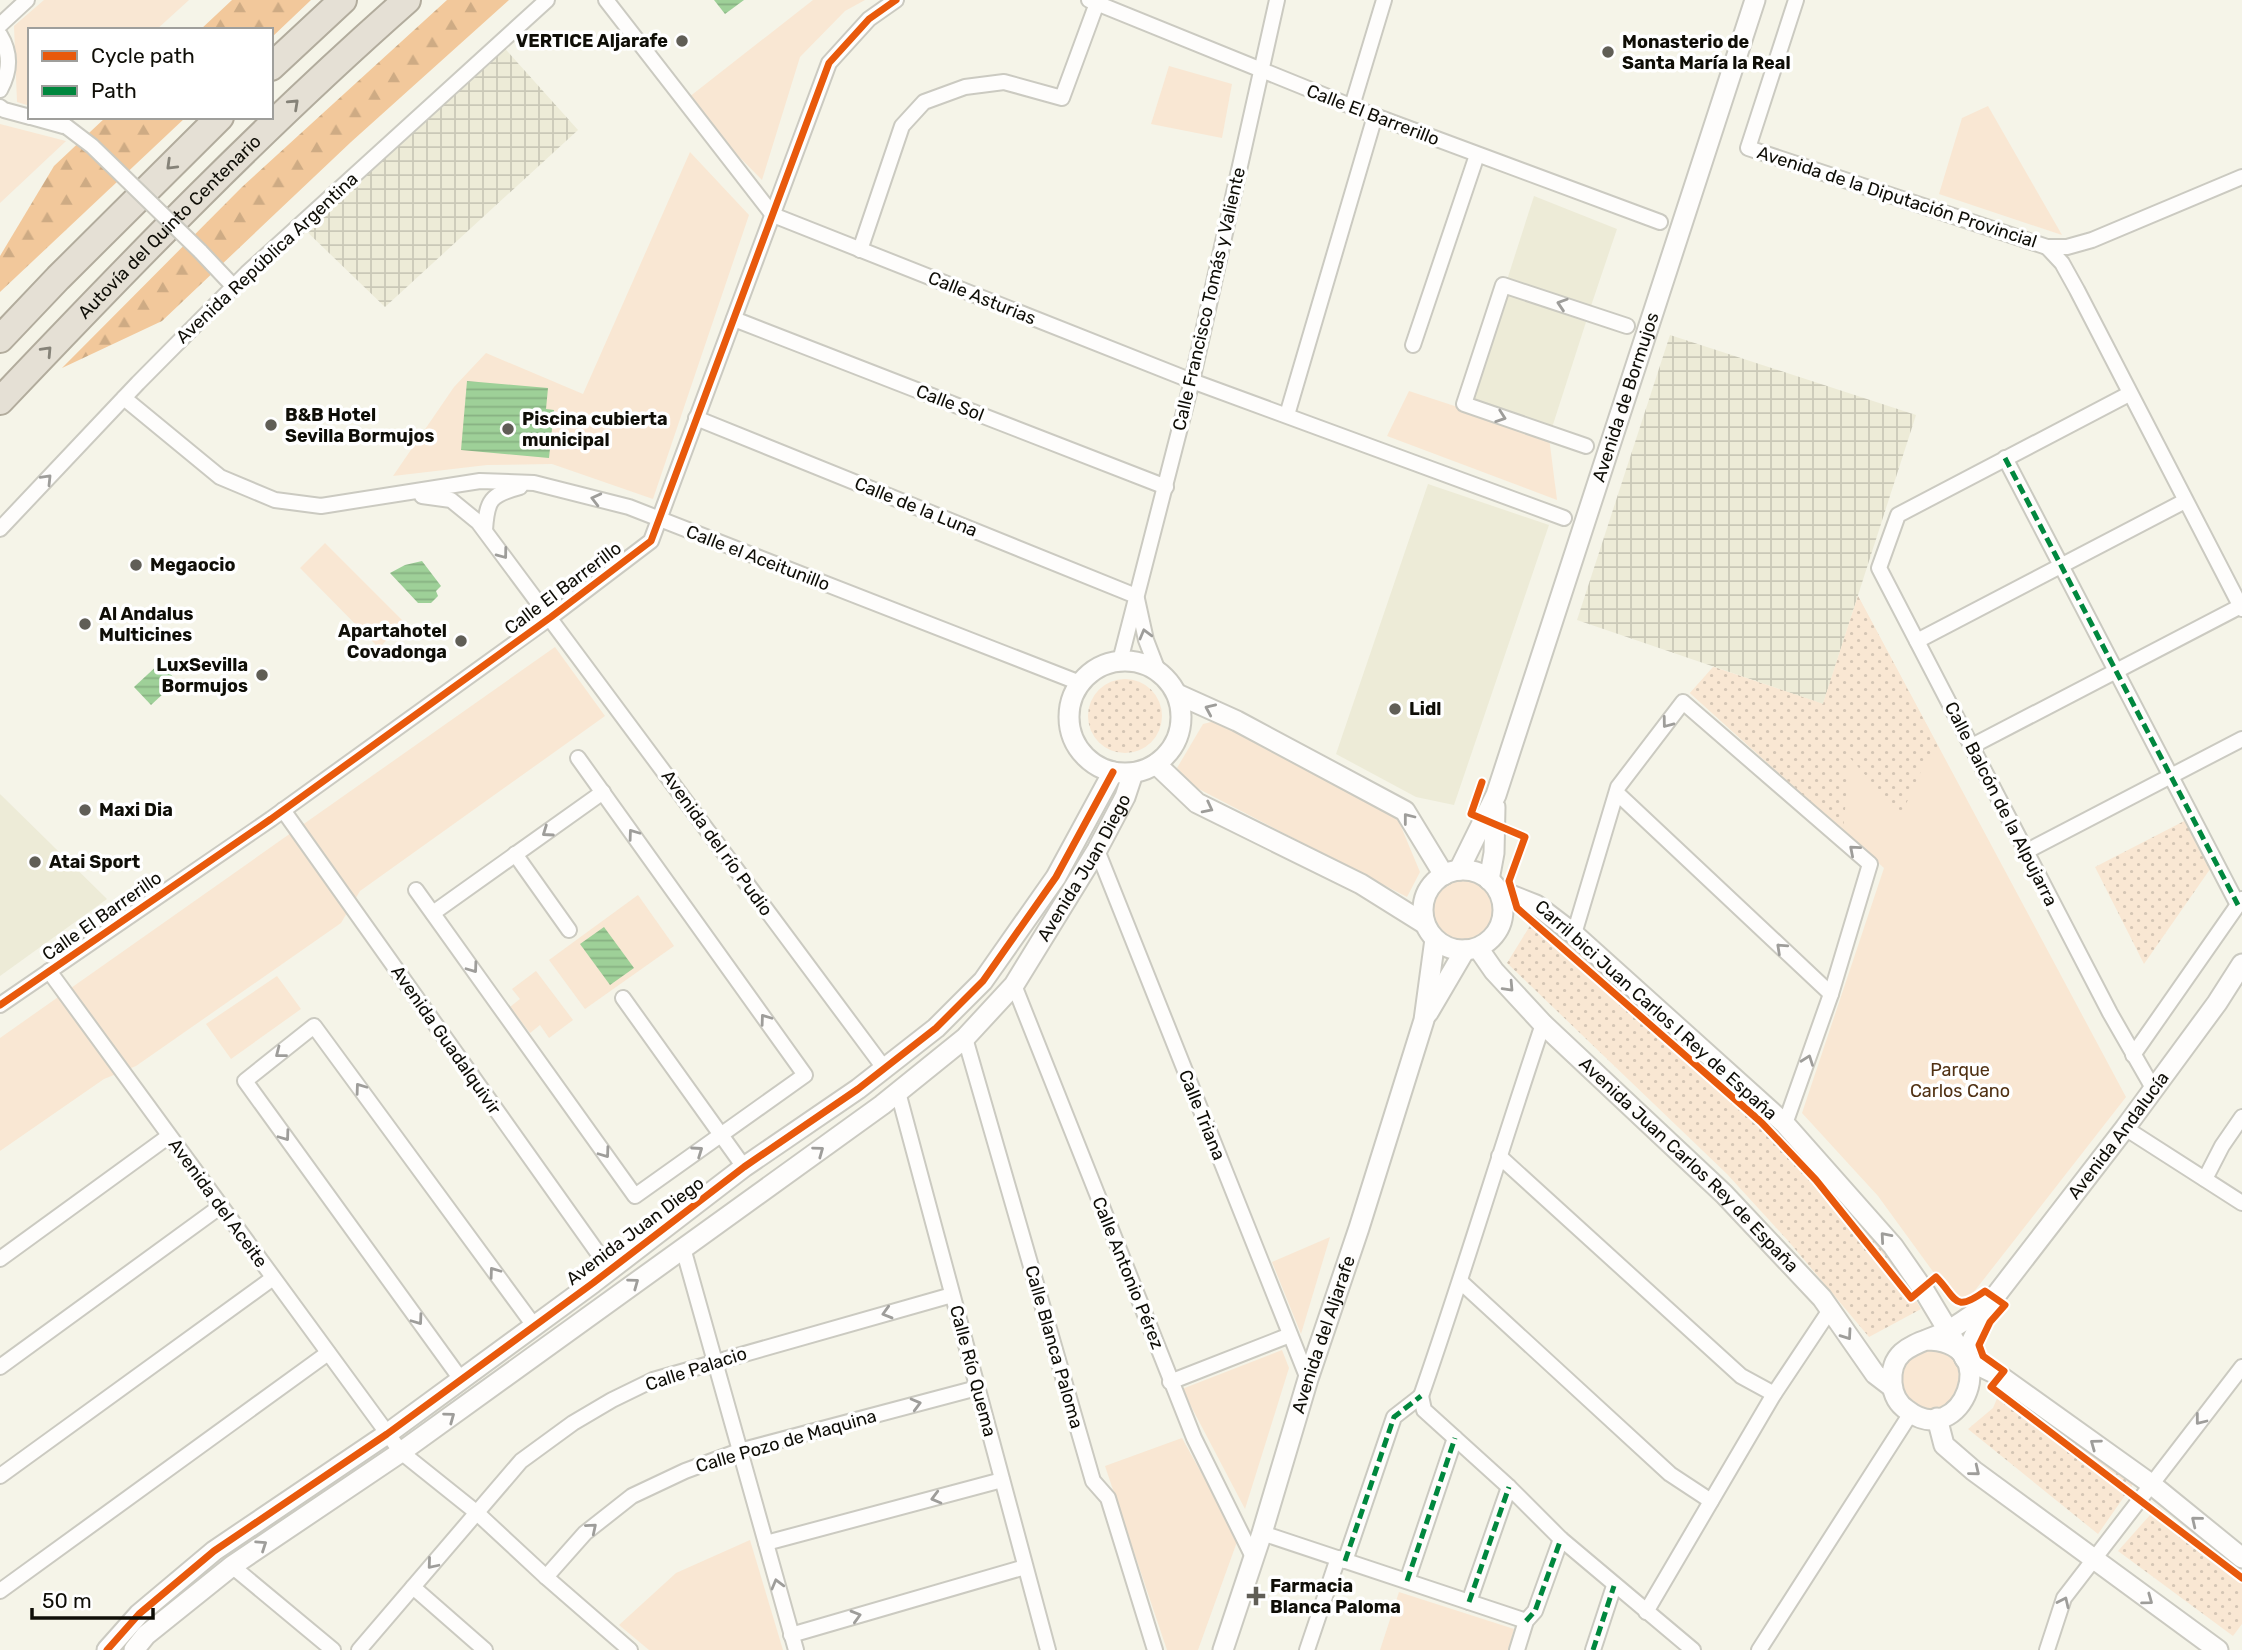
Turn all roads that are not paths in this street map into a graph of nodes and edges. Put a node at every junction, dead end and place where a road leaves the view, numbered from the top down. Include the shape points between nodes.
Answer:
1 (27, 0) edge
2 (343, 0) edge
3 (407, 0) edge
4 (547, 0) edge
5 (606, 0) edge
6 (896, 0) edge
7 (1277, 0) edge
8 (1384, 0) edge
9 (1755, 0) edge
10 (1796, 0) edge
11 (1093, 1) edge
12 (0, 25) edge
13 (0, 35) edge
14 (273, 65) edge
15 (1260, 71) junction
16 (0, 90) edge
17 (1352, 106) junction
18 (0, 107) edge
19 (28, 116) edge
20 (1375, 116) junction
21 (37, 119) edge
22 (218, 119) edge
23 (1477, 155) junction
24 (2242, 177) edge
25 (772, 215) junction
26 (1660, 222) dead end
27 (2047, 247) junction
28 (860, 250) junction
29 (234, 287) junction
30 (734, 319) junction
31 (1627, 326) dead end
32 (0, 339) edge
33 (1413, 345) dead end
34 (1192, 381) junction
35 (2129, 394) junction
36 (124, 398) junction
37 (0, 401) edge
38 (1287, 415) junction
39 (696, 418) junction
40 (1586, 446) dead end
41 (2005, 458) junction
42 (534, 483) junction
43 (1166, 487) junction
44 (410, 494) junction
45 (2185, 501) junction
46 (1564, 518) dead end
47 (661, 520) junction
48 (0, 529) edge
49 (485, 530) junction
50 (2061, 566) junction
51 (1136, 596) junction
52 (2241, 608) edge
53 (551, 617) junction
54 (1917, 641) junction
55 (1119, 661) junction
56 (1158, 671) junction
57 (2116, 671) junction
58 (1080, 683) junction
59 (1177, 694) junction
60 (2242, 739) edge
61 (1972, 746) junction
62 (578, 758) dead end
63 (1156, 764) junction
64 (1113, 772) junction
65 (1133, 773) junction
66 (2171, 776) junction
67 (603, 792) junction
68 (1617, 793) junction
69 (1496, 796) junction
70 (283, 810) junction
71 (1097, 850) junction
72 (2025, 852) junction
73 (515, 854) junction
74 (1452, 873) junction
75 (1494, 885) junction
76 (416, 890) dead end
77 (2240, 902) edge
78 (433, 913) junction
79 (569, 930) dead end
80 (1430, 932) junction
81 (1574, 934) junction
82 (1472, 949) junction
83 (2242, 964) edge
84 (49, 971) junction
85 (1014, 985) junction
86 (1831, 995) junction
87 (623, 998) dead end
88 (0, 1005) edge
89 (1424, 1020) junction
90 (1543, 1024) junction
91 (965, 1038) junction
92 (2133, 1055) junction
93 (884, 1068) junction
94 (2153, 1088) junction
95 (898, 1092) junction
96 (2242, 1117) edge
97 (1785, 1124) junction
98 (2125, 1128) junction
99 (721, 1135) junction
100 (169, 1136) junction
101 (1499, 1156) junction
102 (744, 1167) junction
103 (2205, 1179) junction
104 (2242, 1203) edge
105 (221, 1206) junction
106 (683, 1248) junction
107 (0, 1259) edge
108 (610, 1270) junction
109 (273, 1278) junction
110 (1461, 1282) junction
111 (1926, 1292) junction
112 (952, 1294) junction
113 (1990, 1303) junction
114 (1830, 1311) junction
115 (535, 1327) junction
116 (1948, 1331) junction
117 (1290, 1335) junction
118 (1926, 1340) junction
119 (328, 1353) junction
120 (1963, 1356) junction
121 (715, 1362) junction
122 (0, 1367) edge
123 (2242, 1367) edge
124 (460, 1378) junction
125 (1308, 1379) junction
126 (1170, 1382) junction
127 (1892, 1387) junction
128 (977, 1388) junction
129 (1774, 1394) junction
130 (1421, 1396) junction
131 (1911, 1413) junction
132 (1937, 1418) junction
133 (387, 1434) junction
134 (1455, 1438) junction
135 (739, 1451) junction
136 (401, 1452) junction
137 (0, 1476) edge
138 (1002, 1480) junction
139 (2151, 1484) junction
140 (1509, 1487) junction
141 (1711, 1501) junction
142 (476, 1512) junction
143 (1262, 1533) junction
144 (1562, 1539) junction
145 (766, 1543) junction
146 (1253, 1556) junction
147 (2242, 1558) edge
148 (1341, 1559) junction
149 (2093, 1560) junction
150 (232, 1566) junction
151 (1025, 1567) junction
152 (546, 1577) junction
153 (1407, 1581) junction
154 (1614, 1586) junction
155 (413, 1587) junction
156 (0, 1591) edge
157 (1469, 1602) junction
158 (1646, 1612) junction
159 (1526, 1620) junction
160 (791, 1635) junction
161 (107, 1650) edge
162 (134, 1650) edge
163 (333, 1650) edge
164 (359, 1650) edge
165 (485, 1650) edge
166 (629, 1650) edge
167 (796, 1650) edge
168 (1048, 1650) edge
169 (1155, 1650) edge
170 (1223, 1650) edge
171 (1307, 1650) edge
172 (1517, 1650) edge
173 (1593, 1650) edge
174 (1693, 1650) edge
175 (1759, 1650) edge
176 (2047, 1650) edge
177 (2218, 1650) edge

1 - 12 street
2 - 14 highway
37 -> 3 highway, Autovía del Quinto Centenario via 240,154
4 - 29 street, Avenida República Argentina
5 - 25 street
6 - 25 street, Calle El Barrerillo via 869,19 829,63
7 - 15 street, Calle Francisco Tomás y Valiente
8 - 17 street
9 - 69 street, Avenida de Bormujos
10 - 27 street, Avenida de la Diputación Provincial via 1748,148
11 - 15 street, Calle El Barrerillo
11 - 28 street via 1062,98 1004,82 965,87 924,102 902,126
13 - 16 street via 8,57
15 - 17 street, Calle El Barrerillo
15 - 34 street, Calle Francisco Tomás y Valiente
17 - 20 street, Calle El Barrerillo
18 - 19 street
20 - 23 street, Calle El Barrerillo
20 - 38 street
21 - 29 street, bridge via 67,127 92,146
22 -> 32 highway
23 - 26 street, Calle El Barrerillo
23 - 33 street
24 - 27 street, Avenida de la Diputación Provincial via 2092,240
25 - 28 street, Calle Asturias
25 - 30 street, Calle El Barrerillo
27 - 35 street via 2067,272
28 - 34 street, Calle Asturias
29 - 36 street, Avenida República Argentina
30 - 39 street, Calle El Barrerillo
30 - 43 street, Calle Sol
31 -> 40 street via 1503,285 1464,404
34 - 38 street, Calle Asturias
34 - 43 street, Calle Francisco Tomás y Valiente
35 - 41 street
35 - 45 street
36 - 44 street, Calle el Aceitunillo via 220,477 275,500 321,506
48 -> 36 street, Avenida República Argentina
38 - 46 street, Calle Asturias
39 - 47 street, Calle El Barrerillo
39 - 51 street, Calle de la Luna
41 - 50 street
41 - 54 street, Calle Balcón de la Alpujarra via 1898,515 1879,568
42 - 44 street, Calle el Aceitunillo via 480,481
47 -> 42 street, Calle el Aceitunillo via 629,507
42 - 49 street via 500,492 487,506
43 - 51 street, Calle Francisco Tomás y Valiente
44 - 49 street, Avenida del río Pudio via 451,500
45 - 50 street
45 - 52 street
47 - 53 street, Calle El Barrerillo via 651,541
47 - 58 street, Calle el Aceitunillo
49 -> 53 street, Avenida del río Pudio
50 - 54 street
50 - 57 street
51 - 55 street, Calle Francisco Tomás y Valiente
56 -> 51 street, Calle Francisco Tomás y Valiente
52 - 57 street
53 - 70 street, Calle El Barrerillo
53 - 93 street, Avenida del río Pudio
54 - 61 street, Calle Balcón de la Alpujarra
55 - 56 street
55 - 58 street via 1098,668
56 - 59 street
57 - 61 street
57 - 66 street
58 - 64 street via 1069,718 1072,737 1088,759
59 - 63 street via 1181,717 1177,740
74 -> 59 street via 1405,811
60 - 66 street
61 - 72 street, Calle Balcón de la Alpujarra
62 - 67 street
63 - 65 street
63 -> 80 street via 1197,803 1364,886
64 - 65 street
64 - 93 street, Avenida Juan Diego via 1056,877 983,981 936,1028
65 - 71 street, Avenida Juan Diego
66 - 72 street
66 - 77 street
67 -> 73 street
99 -> 67 street via 805,1075
68 - 81 street
86 -> 68 street
86 -> 68 street via 1870,864 1683,702
69 - 74 street, Avenida de Bormujos
69 - 75 street, Avenida de Bormujos
70 - 84 street, Calle El Barrerillo
70 - 108 street, Avenida Guadalquivir
71 - 85 street, Avenida Juan Diego
71 - 117 street, Calle Triana
72 - 92 street, Calle Balcón de la Alpujarra
73 - 78 street
73 - 79 street
74 - 75 street via 1470,871
74 - 80 street via 1429,890 1424,901
75 - 81 street via 1536,905
75 - 82 street via 1503,903 1499,929
76 - 78 street
77 - 92 street
78 -> 99 street via 635,1196
80 - 82 street via 1454,950
80 - 89 street, Avenida del Aljarafe
81 - 97 street
82 - 89 street, Avenida del Aljarafe
82 -> 90 street, Avenida Juan Carlos Rey de España
83 - 94 street, Avenida Andalucía
84 - 88 street, Calle El Barrerillo
84 - 100 street, Avenida del Aceite
85 - 91 street, Avenida Juan Diego
85 - 126 street, Calle Antonio Pérez
97 -> 86 street
87 - 99 street
89 - 125 street, Avenida del Aljarafe
90 - 101 street
90 - 114 street, Avenida Juan Carlos Rey de España via 1724,1194
91 - 95 street, Avenida Juan Diego
91 - 169 street, Calle Blanca Paloma via 1093,1480 1108,1498
92 - 94 street, Calle Balcón de la Alpujarra
93 - 102 street, Avenida Juan Diego
94 - 98 street, Avenida Andalucía
106 -> 95 street, Avenida Juan Diego
95 - 112 street, Calle Río Quema
96 - 103 street
111 -> 97 street via 1893,1246
98 - 103 street
98 - 113 street, Avenida Andalucía
99 - 102 street
100 - 105 street, Avenida del Aceite
100 - 107 street
101 - 110 street
101 - 129 street via 1741,1376
102 - 108 street, Avenida Juan Diego
103 - 104 street
105 - 109 street, Avenida del Aceite
105 - 122 street
106 - 121 street
136 -> 106 street, Avenida Juan Diego
108 - 115 street, Avenida Juan Diego
109 - 119 street, Avenida del Aceite
109 - 137 street
110 - 130 street
110 - 141 street via 1670,1475
111 - 113 street via 1951,1309
111 - 116 street
112 -> 121 street, Calle Palacio
112 - 128 street, Calle Río Quema
113 - 116 street
113 - 120 street
114 -> 127 street, Avenida Juan Carlos Rey de España via 1875,1374
114 - 129 street
115 - 124 street, Avenida Juan Diego
115 -> 124 street via 314,1026 245,1081
116 - 118 street
116 - 120 street
117 - 125 street, Calle Triana
117 - 126 street
118 - 120 street via 1948,1343
118 - 127 street via 1903,1351 1892,1374
119 - 133 street, Avenida del Aceite
119 - 156 street
120 - 132 street via 1970,1369 1968,1395 1950,1414
139 -> 120 street via 2000,1376
121 - 135 street
121 - 142 street, Calle Palacio via 653,1380 573,1423 522,1461
123 -> 139 street
124 - 133 street, Avenida Juan Diego
125 - 143 street, Avenida del Aljarafe
126 - 146 street, Calle Antonio Pérez
127 - 131 street
135 -> 128 street, Calle Pozo de Maquina
128 - 138 street, Calle Río Quema
129 - 141 street
130 - 134 street via 1424,1410
130 - 148 street via 1394,1417
131 - 132 street
131 - 175 street
132 -> 149 street via 1944,1445
133 - 136 street, Avenida del Aceite
133 - 161 street, Avenida Juan Diego via 214,1551 139,1614
134 - 140 street
134 - 153 street
135 - 145 street
152 -> 135 street, Calle Pozo de Maquina via 585,1533 632,1496
136 - 142 street, Avenida del Aceite
150 -> 136 street, Avenida Juan Diego
138 -> 145 street
138 - 151 street, Calle Río Quema
147 -> 139 street
139 - 149 street
140 - 144 street
140 - 157 street
141 - 158 street
142 - 152 street, Avenida del Aceite
142 -> 155 street, Calle Palacio
143 - 146 street, Avenida del Aljarafe
143 - 148 street
144 - 154 street
144 - 159 street via 1535,1611
160 -> 145 street
146 - 170 street, Avenida del Aljarafe
148 - 153 street
148 - 171 street
176 -> 149 street via 2064,1598
149 -> 177 street
150 - 162 street, Avenida Juan Diego via 146,1635
150 - 163 street
160 -> 151 street
151 - 168 street, Calle Río Quema
152 - 166 street, Avenida del Aceite
153 - 157 street
154 - 158 street
154 - 173 street
155 - 164 street, Calle Palacio
155 - 165 street
157 - 159 street
158 - 174 street
159 - 172 street
160 - 167 street

